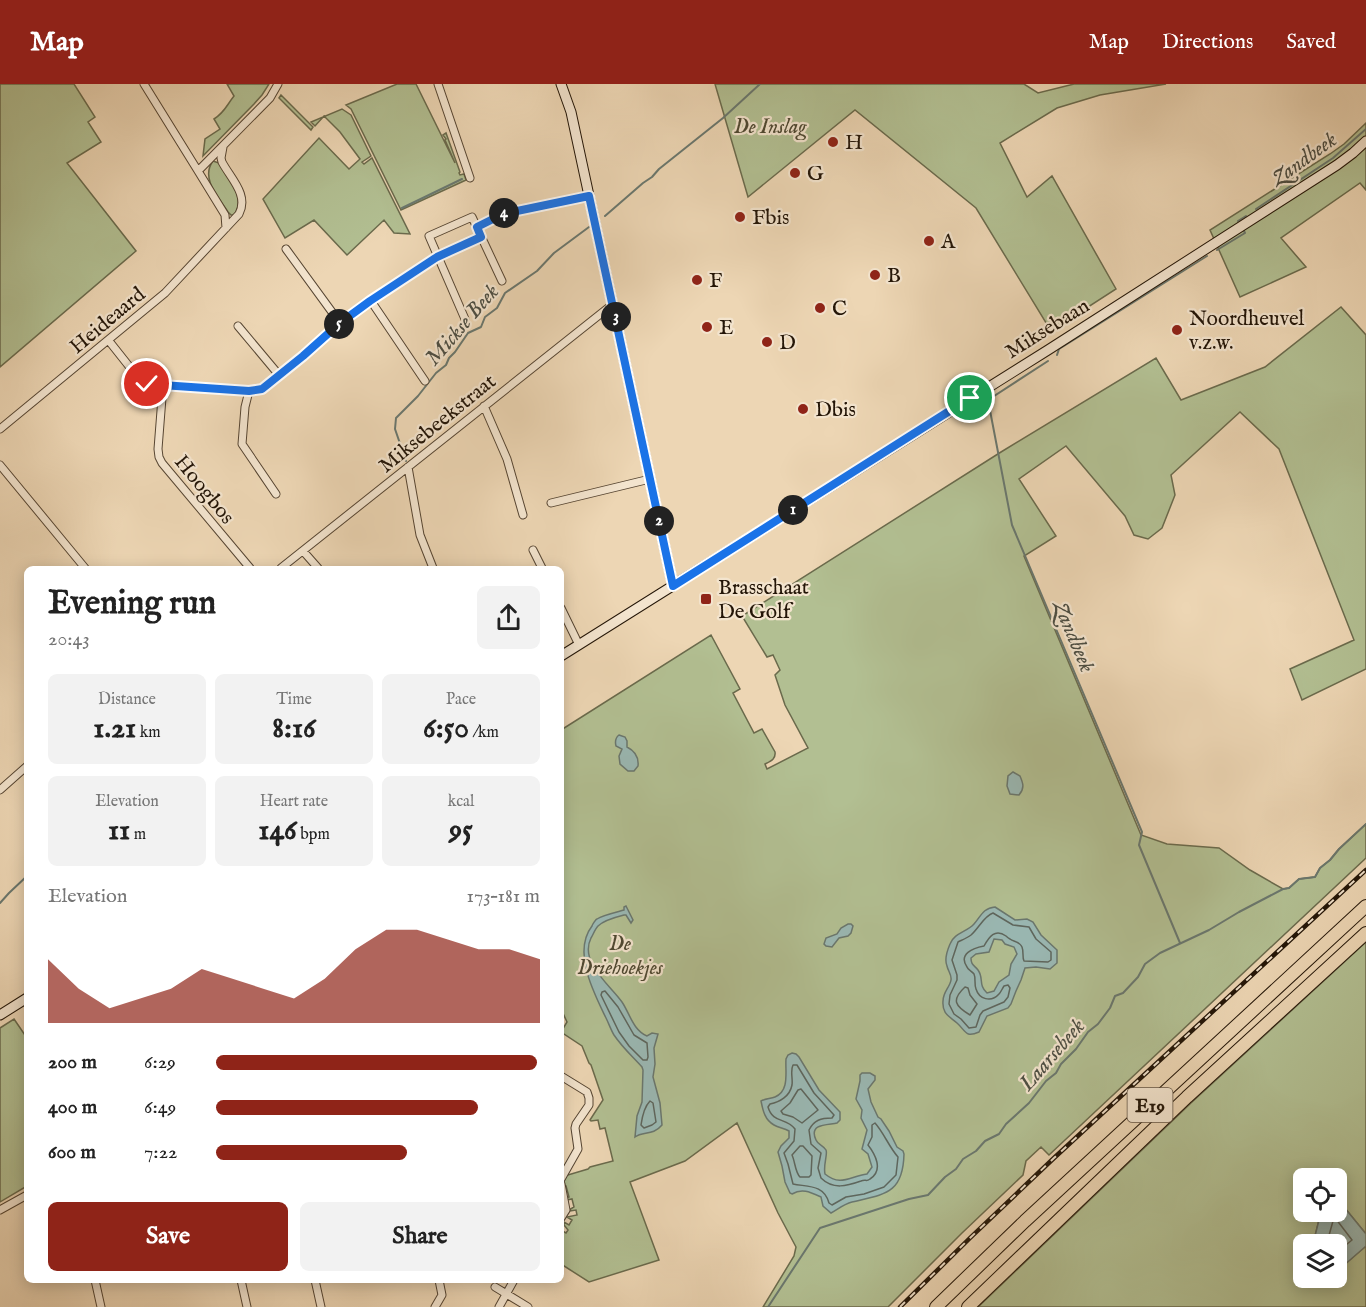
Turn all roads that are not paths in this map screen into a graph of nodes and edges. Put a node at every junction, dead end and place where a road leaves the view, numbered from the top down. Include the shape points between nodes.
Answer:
1 (144, 84) edge
2 (278, 84) edge
3 (438, 84) edge
4 (561, 84) edge
5 (1366, 141) edge
6 (223, 147) junction
7 (198, 171) junction
8 (470, 178) dead end
9 (589, 196) junction
10 (477, 227) junction
11 (226, 228) junction
12 (481, 237) junction
13 (286, 249) dead end
14 (437, 257) junction
15 (502, 281) dead end
16 (370, 301) junction
17 (613, 304) junction
18 (465, 319) dead end
19 (340, 323) junction
20 (238, 326) dead end
21 (109, 341) junction
22 (279, 375) junction
23 (425, 381) dead end
24 (163, 385) junction
25 (249, 391) junction
26 (484, 406) junction
27 (0, 429) edge
28 (0, 465) edge
29 (408, 467) junction
30 (650, 479) junction
31 (276, 494) dead end
32 (550, 503) dead end
33 (523, 515) dead end
34 (532, 550) dead end
35 (303, 551) junction
36 (83, 566) edge
37 (248, 566) edge
38 (284, 566) edge
39 (316, 566) edge
40 (432, 566) edge
41 (541, 566) edge
42 (673, 586) junction
43 (564, 614) edge
44 (579, 645) junction
45 (564, 654) edge
46 (24, 769) edge
47 (0, 790) edge
48 (1366, 906) edge
49 (1366, 933) edge
50 (24, 1000) edge
51 (0, 1015) edge
52 (564, 1078) edge
53 (564, 1174) edge
54 (24, 1197) edge
55 (0, 1210) edge
56 (96, 1283) edge
57 (242, 1283) edge
58 (316, 1283) edge
59 (440, 1283) edge
60 (512, 1283) edge
61 (495, 1287) dead end
62 (507, 1294) junction
63 (101, 1307) edge
64 (247, 1307) edge
65 (321, 1307) edge
66 (435, 1307) edge
67 (499, 1307) edge
68 (528, 1307) edge
69 (936, 1307) edge
70 (968, 1307) edge

1 - 7 street
2 - 6 street via 270,98
3 - 8 street
4 - 9 street
5 - 42 street, Miksebaan via 1337,165
6 - 7 street
6 - 11 street, Heideaard via 222,162 242,198 242,209
7 - 11 street via 225,215
9 - 10 street via 503,214
9 - 17 street
10 - 12 street
10 - 14 street via 472,217 429,236
11 - 21 street, Heideaard via 165,293
12 - 14 street
12 - 15 street
13 - 19 street
14 - 16 street
14 - 18 street
16 - 19 street
16 - 23 street
17 - 26 street, Miksebeekstraat
17 - 30 street
19 - 22 street
20 - 22 street
21 - 24 street via 147,384
21 - 27 street, Heideaard
22 - 25 street via 262,389
24 - 25 street
24 - 37 street, Hoogbos via 158,449 162,464
25 - 31 street via 242,444
26 - 29 street, Miksebeekstraat
26 - 33 street via 507,459
28 - 36 street
29 - 35 street, Miksebeekstraat
29 - 40 street via 420,535
30 - 32 street
30 - 42 street
34 - 41 street
35 - 38 street, Miksebeekstraat
35 - 39 street
42 - 44 street, Miksebaan
43 - 44 street
44 - 45 street, Miksebaan
46 - 47 street
48 - 69 highway, E19
49 - 70 highway, E19 via 1187,1097
50 - 51 street
52 - 53 street via 590,1098 575,1128 578,1149
54 - 55 street
56 - 63 street
57 - 64 street
58 - 65 street
59 - 66 street via 442,1295
60 - 62 street
61 - 62 street
62 - 67 street
62 - 68 street

